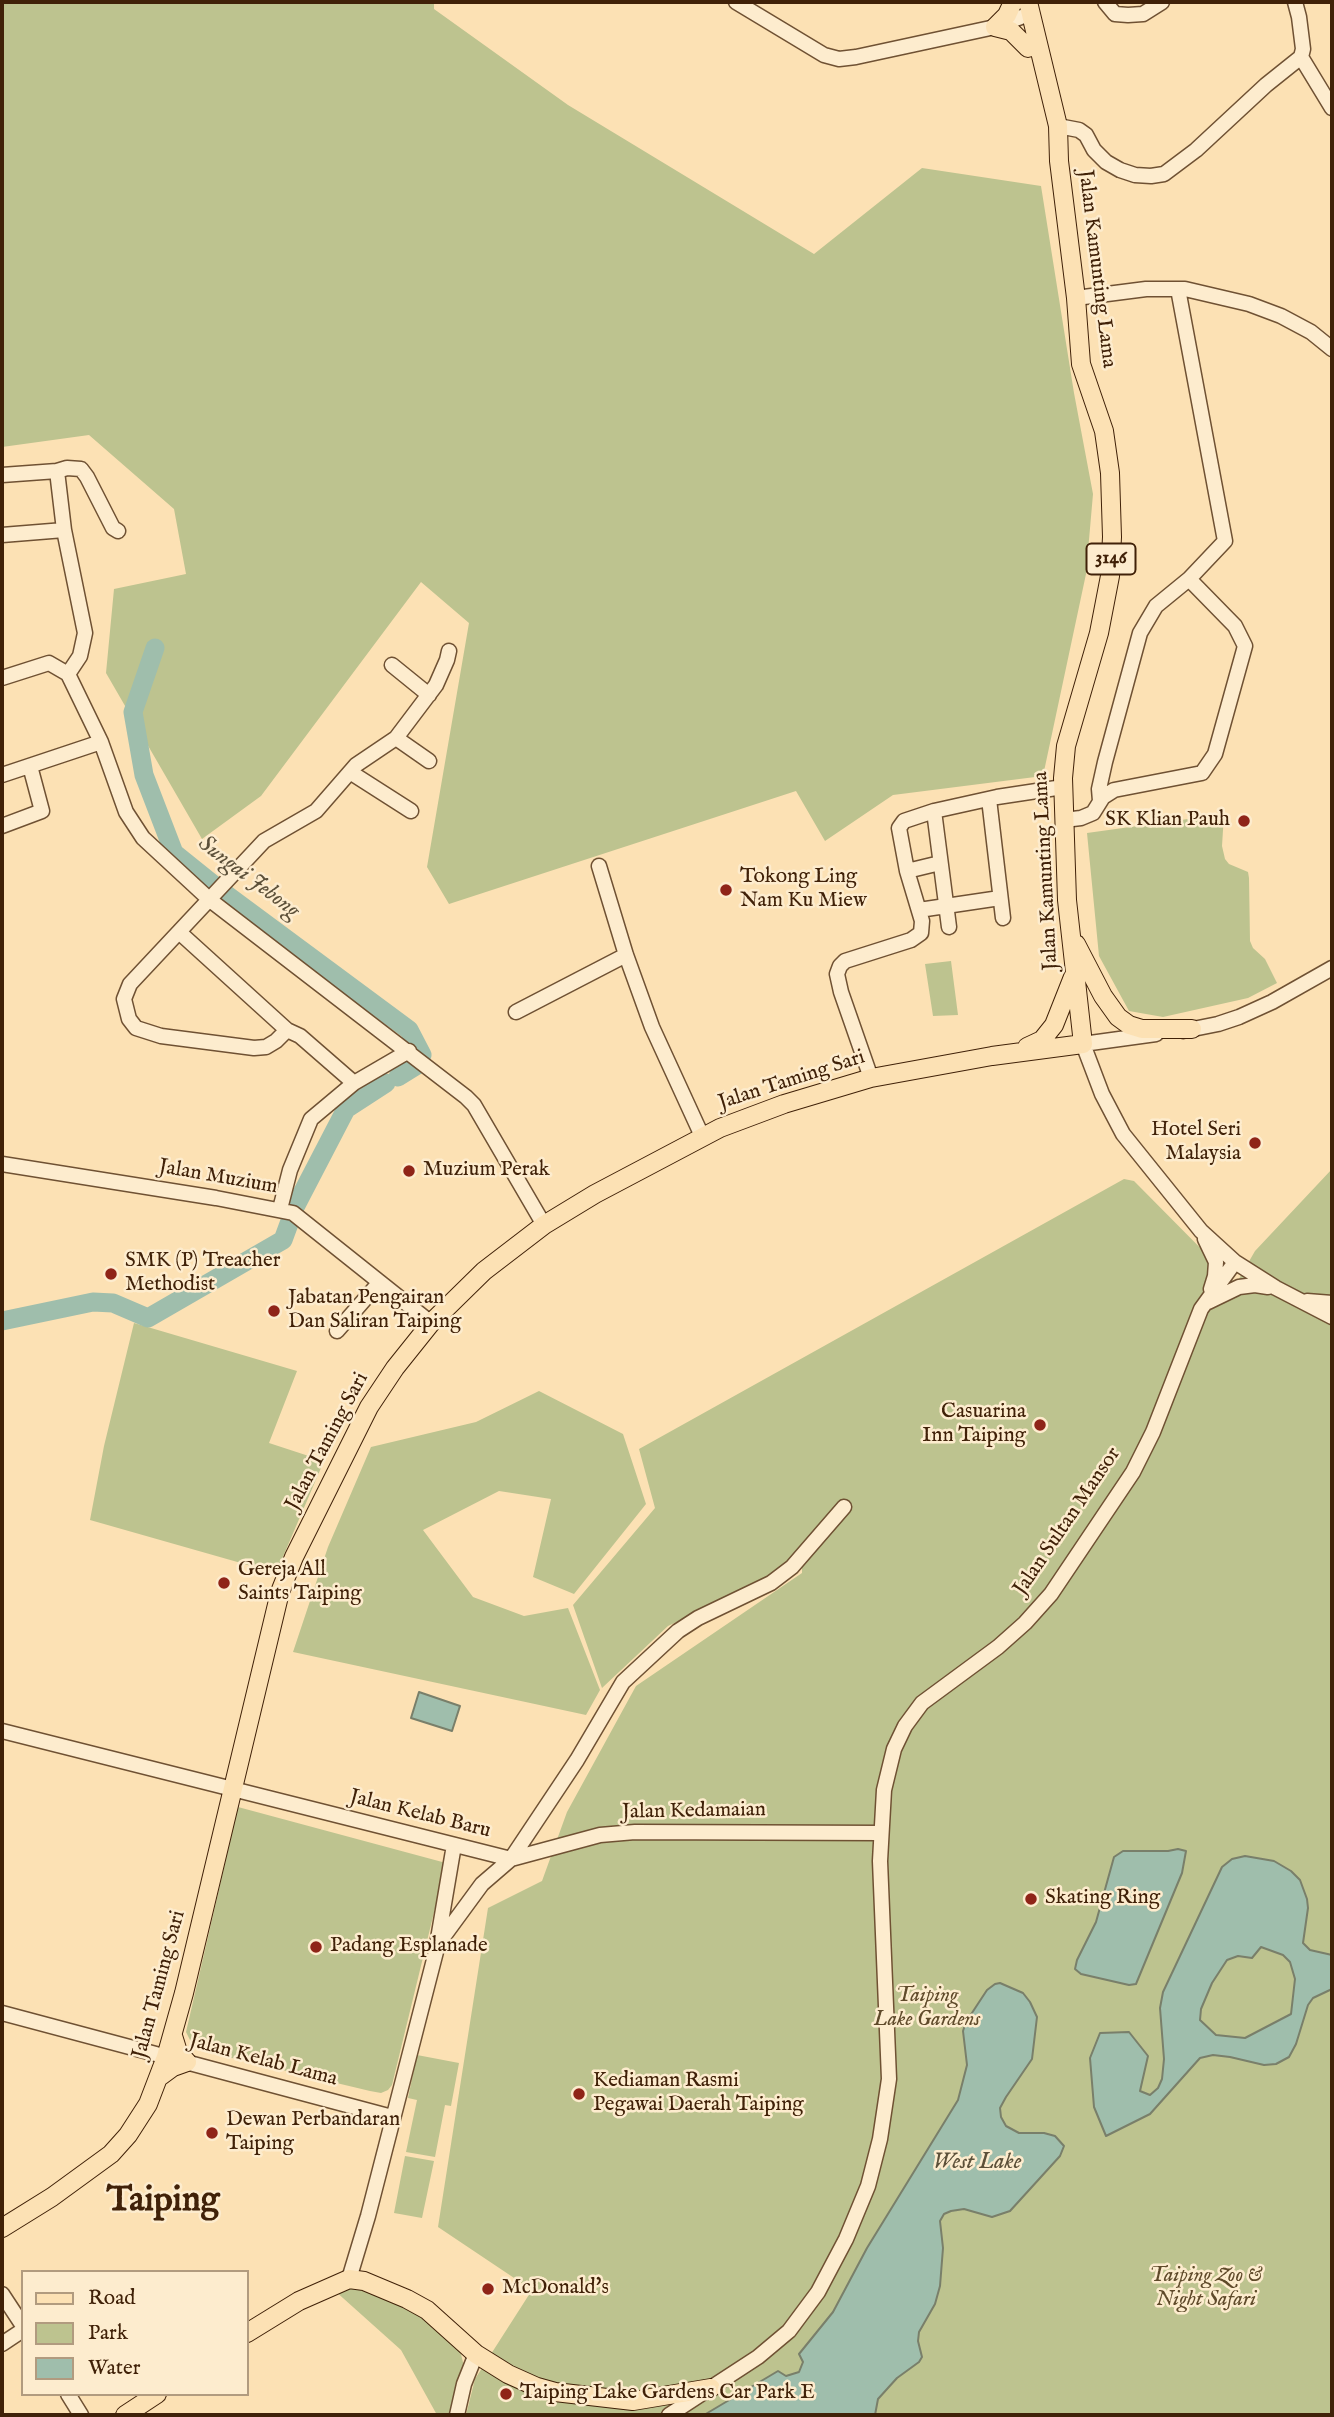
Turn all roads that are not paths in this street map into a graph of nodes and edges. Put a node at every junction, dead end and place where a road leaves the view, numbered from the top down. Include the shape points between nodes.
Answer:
1 (736, 2) edge
2 (1105, 2) edge
3 (1162, 2) edge
4 (1295, 2) edge
5 (1024, 8) edge
6 (995, 27) junction
7 (1028, 48) junction
8 (1301, 58) junction
9 (1332, 108) edge
10 (1054, 127) junction
11 (1178, 289) junction
12 (1076, 298) junction
13 (1332, 349) edge
14 (57, 471) junction
15 (2, 475) edge
16 (64, 530) junction
17 (118, 531) dead end
18 (2, 535) edge
19 (1189, 579) junction
20 (449, 651) dead end
21 (392, 665) dead end
22 (64, 671) junction
23 (2, 678) edge
24 (429, 695) junction
25 (396, 738) junction
26 (101, 742) junction
27 (429, 761) dead end
28 (30, 766) junction
29 (350, 772) junction
30 (2, 775) edge
31 (1063, 787) junction
32 (989, 799) junction
33 (1100, 801) junction
34 (411, 811) dead end
35 (934, 811) junction
36 (1064, 820) junction
37 (2, 827) edge
38 (940, 863) junction
39 (599, 866) dead end
40 (907, 871) junction
41 (1000, 898) junction
42 (210, 900) junction
43 (946, 906) junction
44 (919, 910) junction
45 (1003, 918) dead end
46 (948, 927) dead end
47 (1071, 931) junction
48 (179, 932) junction
49 (626, 955) junction
50 (1332, 968) edge
51 (1074, 973) junction
52 (516, 1012) dead end
53 (1192, 1029) junction
54 (287, 1030) junction
55 (1083, 1044) junction
56 (409, 1051) junction
57 (1018, 1052) junction
58 (871, 1078) junction
59 (354, 1083) junction
60 (702, 1136) junction
61 (2, 1164) edge
62 (279, 1209) junction
63 (544, 1225) junction
64 (1201, 1231) junction
65 (1235, 1262) junction
66 (379, 1283) junction
67 (1276, 1288) junction
68 (1303, 1300) junction
69 (1332, 1303) edge
70 (1205, 1304) junction
71 (1332, 1317) edge
72 (431, 1323) junction
73 (337, 1331) dead end
74 (845, 1507) dead end
75 (2, 1731) edge
76 (232, 1790) junction
77 (881, 1833) junction
78 (454, 1845) junction
79 (511, 1859) junction
80 (438, 1944) junction
81 (2, 2013) edge
82 (173, 2036) junction
83 (166, 2057) junction
84 (187, 2062) junction
85 (158, 2078) junction
86 (392, 2117) junction
87 (2, 2228) edge
88 (349, 2279) junction
89 (2, 2294) edge
90 (21, 2325) edge
91 (21, 2330) edge
92 (248, 2332) edge
93 (2, 2344) edge
94 (476, 2354) junction
95 (711, 2388) junction
96 (69, 2396) edge
97 (153, 2396) edge
98 (633, 2408) edge
99 (81, 2415) edge
100 (125, 2415) edge
101 (457, 2415) edge
102 (669, 2415) edge

1 - 6 street via 824,55 839,59
2 - 3 street via 1115,14 1128,15 1143,14
4 - 8 street
5 - 6 main road via 1006,15
5 - 7 main road, Jalan Kamunting Lama / 3146
5 - 10 main road, Jalan Kamunting Lama / 3146
6 - 7 main road via 1011,31
7 - 10 main road, Jalan Kamunting Lama / 3146
8 - 9 street
8 - 10 street via 1164,174 1135,175 1120,170 1106,162 1079,130
10 - 12 main road, Jalan Kamunting Lama / 3146
11 - 12 street
11 - 13 street via 1259,308 1311,332
11 - 19 street via 1225,541
12 - 31 main road, Jalan Kamunting Lama / 3146 via 1082,364 1104,431 1112,537 1104,611 1066,746
14 - 15 street
14 - 16 street
14 - 17 street via 81,470
16 - 18 street
16 - 22 street via 85,633 80,656
19 - 33 street via 1156,606 1140,633 1105,762
19 - 33 street via 1235,626 1245,646 1214,754 1202,773 1125,786
20 - 24 street
21 - 24 street
22 - 23 street via 49,663
22 - 26 street
24 - 25 street
25 - 27 street
25 - 29 street
26 - 28 street
26 - 42 street via 127,812 143,838
28 - 30 street
28 - 37 street via 42,811
29 - 34 street
29 - 42 street via 316,811 264,841
31 - 32 street
31 - 36 main road, Jalan Kamunting Lama / 3146
32 - 35 street
32 - 41 street
33 - 36 street via 1088,816
35 - 38 street
35 - 40 street via 904,821 899,828
36 - 47 main road, Jalan Kamunting Lama / 3146
38 - 40 street
38 - 43 street
39 - 49 street
40 - 44 street
41 - 43 street
41 - 45 street
42 - 48 street
42 - 56 street
43 - 44 street
43 - 46 street
44 - 58 street via 921,933 845,961 837,974
47 - 51 main road, Jalan Kamunting Lama / 3146
47 - 53 main road via 1080,955 1118,1017 1142,1029
48 - 54 street
48 - 54 street via 126,992 125,1008 136,1028 161,1036 254,1048 266,1047
49 - 52 street
49 - 60 street via 652,1027
50 - 53 street via 1259,1009
51 - 55 main road, Jalan Kamunting Lama / 3146
51 - 57 main road via 1054,1025 1042,1040
53 - 55 street
54 - 59 street
55 - 57 main road, Jalan Taming Sari
55 - 64 street via 1123,1134
56 - 59 street
56 - 63 street via 474,1105
57 - 58 main road, Jalan Taming Sari
58 - 60 main road, Jalan Taming Sari via 784,1104
59 - 62 street via 312,1119
60 - 63 main road, Jalan Taming Sari
61 - 62 street, Jalan Muzium
62 - 66 street, Jalan Muzium via 301,1218
63 - 72 main road, Jalan Taming Sari via 484,1271
64 - 65 street
64 - 70 street via 1216,1262
65 - 67 street
65 - 70 street
66 - 72 street, Jalan Muzium
66 - 73 street
67 - 68 street
67 - 70 street via 1239,1287
68 - 69 street
68 - 71 street
70 - 77 street, Jalan Sultan Mansor via 1133,1472 1051,1594 998,1647 922,1703 905,1726 887,1775
72 - 76 main road, Jalan Taming Sari via 369,1407 294,1557 280,1592
74 - 79 street, Jalan Kelab Baru via 792,1567 771,1583 678,1631 623,1682
75 - 76 street, Jalan Kelab Baru
76 - 78 street, Jalan Kelab Baru
76 - 82 main road, Jalan Taming Sari
77 - 79 street, Jalan Kedamaian via 635,1832 600,1835
77 - 95 street, Jalan Sultan Mansor via 889,2079 868,2186 846,2239 807,2309 772,2346
78 - 79 street, Jalan Kelab Baru
78 - 80 street
79 - 80 street via 482,1884
80 - 86 street
81 - 83 street, Jalan Kelab Lama
82 - 83 main road, Jalan Taming Sari
82 - 84 main road
83 - 84 street, Jalan Kelab Lama
83 - 85 main road, Jalan Taming Sari
84 - 85 main road
84 - 86 street, Jalan Kelab Lama
85 - 87 main road, Jalan Taming Sari via 141,2117 111,2154
86 - 88 street
88 - 92 main road via 299,2301
88 - 94 main road, Jalan Sultan Mansor via 407,2298
89 - 90 street
91 - 93 street
94 - 98 main road, Jalan Sultan Mansor via 537,2388
94 - 101 street
95 - 98 main road, Jalan Sultan Mansor
95 - 102 street
96 - 99 street
97 - 100 main road

